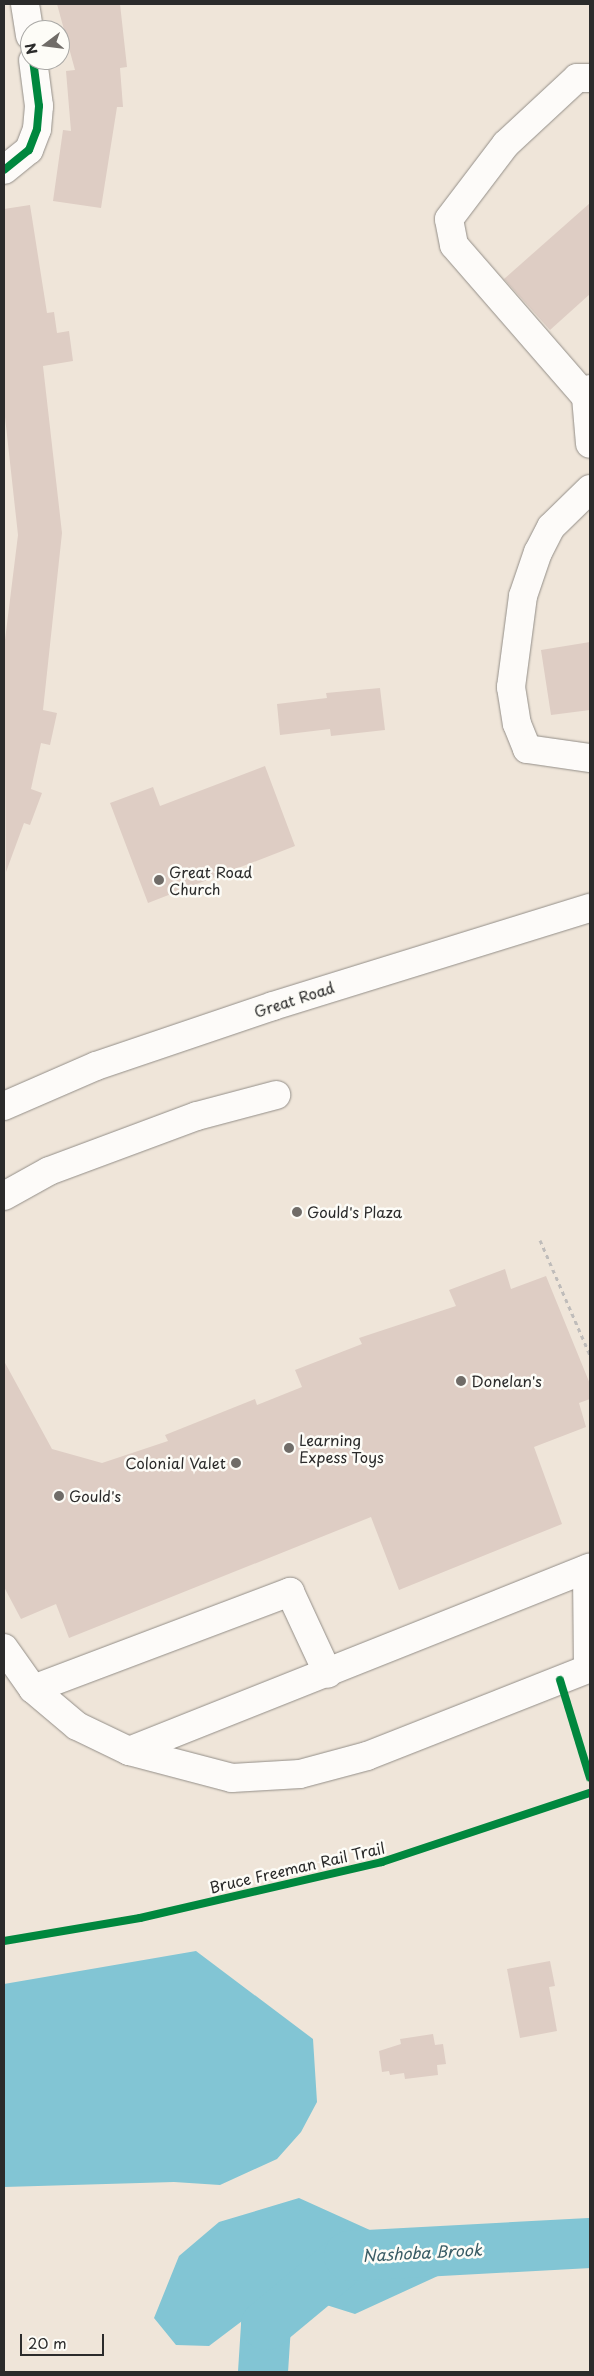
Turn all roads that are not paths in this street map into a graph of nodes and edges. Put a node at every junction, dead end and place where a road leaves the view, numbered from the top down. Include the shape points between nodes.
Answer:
1 (25, 4) edge
2 (28, 20) edge
3 (35, 70) edge
4 (590, 78) edge
5 (4, 170) edge
6 (588, 393) edge
7 (590, 444) edge
8 (590, 489) edge
9 (590, 758) edge
10 (590, 908) edge
11 (276, 1095) dead end
12 (4, 1106) edge
13 (4, 1196) edge
14 (589, 1568) edge
15 (4, 1648) edge
16 (328, 1674) junction
17 (33, 1689) junction
18 (129, 1751) junction

1 - 2 main road
3 - 5 main road via 40,106 37,129 29,150
4 - 6 main road via 577,78 506,144 449,219 454,246
6 - 7 main road
8 - 9 main road via 551,527 538,552 523,596 511,688 517,724 527,749
10 - 12 main road, Great Road via 273,1006 96,1066
11 - 13 main road via 197,1116 58,1167
14 - 16 main road
14 - 18 main road via 588,1669 367,1756 300,1774 232,1778
15 - 17 main road
16 - 17 main road via 290,1592
16 - 18 main road
17 - 18 main road via 77,1726

